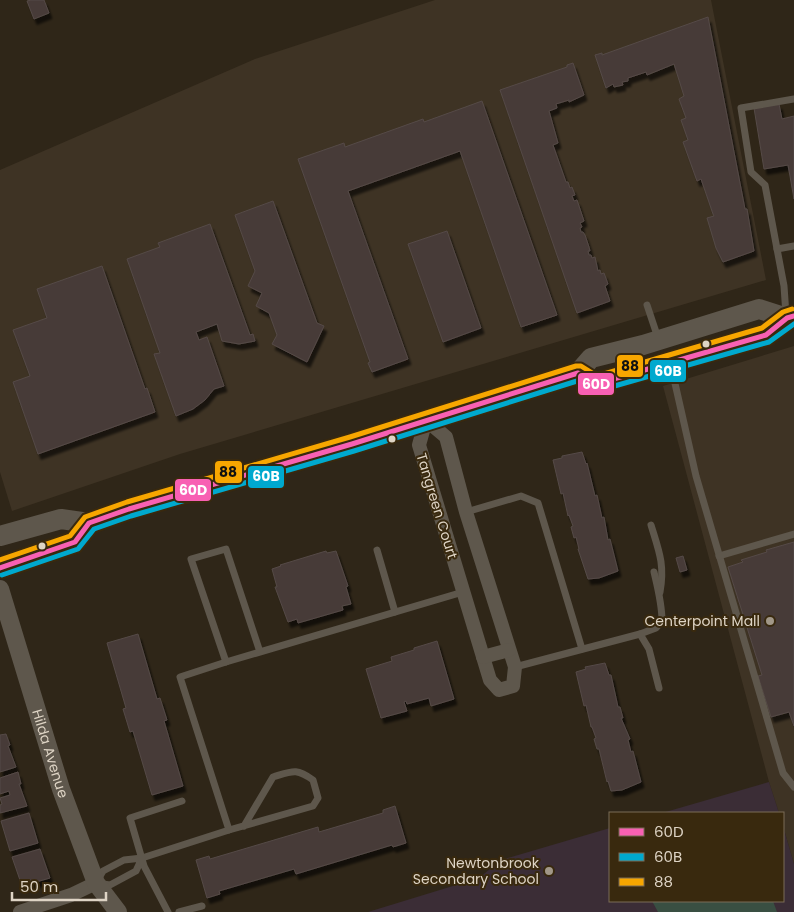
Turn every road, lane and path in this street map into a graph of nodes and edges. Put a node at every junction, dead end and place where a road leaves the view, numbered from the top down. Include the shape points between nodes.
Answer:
1 (794, 99) edge
2 (794, 246) edge
3 (777, 250) junction
4 (647, 305) dead end
5 (790, 317) edge
6 (659, 341) junction
7 (667, 363) junction
8 (578, 373) junction
9 (426, 420) junction
10 (466, 512) junction
11 (89, 523) junction
12 (651, 525) dead end
13 (794, 534) edge
14 (0, 536) edge
15 (377, 550) dead end
16 (719, 556) junction
17 (0, 568) edge
18 (654, 572) dead end
19 (0, 589) edge
20 (463, 592) junction
21 (660, 594) junction
22 (395, 612) junction
23 (640, 634) junction
24 (582, 649) junction
25 (510, 650) junction
26 (260, 652) junction
27 (483, 657) junction
28 (226, 662) junction
29 (515, 667) junction
30 (659, 688) dead end
31 (793, 785) edge
32 (182, 801) dead end
33 (244, 826) junction
34 (229, 830) junction
35 (142, 858) junction
36 (96, 883) junction
37 (202, 906) dead end
38 (20, 912) edge
39 (118, 912) edge
40 (168, 912) edge
41 (179, 912) edge

1 - 3 lane via 741,108 751,172 765,185
2 - 3 lane
3 - 5 lane
4 - 6 lane
5 - 6 main road via 759,309
5 - 7 main road via 766,335
6 - 7 main road
6 - 8 main road via 591,358
7 - 8 main road via 596,384
7 - 16 lane via 674,379 696,476
8 - 9 main road
9 - 10 street, Tangreen Court via 446,437
9 - 11 main road
9 - 20 street, Tangreen Court via 419,445
10 - 24 lane via 521,496 538,503
10 - 25 street, Tangreen Court
11 - 14 main road via 62,519
11 - 17 main road via 75,542
12 - 21 lane via 662,562
13 - 16 lane
15 - 22 lane
16 - 31 lane via 782,773
18 - 21 lane
19 - 36 street, Hilda Avenue via 61,789
20 - 22 lane
20 - 27 street, Tangreen Court
21 - 23 lane via 662,621 656,628
22 - 26 lane
23 - 24 lane
23 - 30 lane via 649,650
24 - 29 lane
25 - 27 street
25 - 29 street, Tangreen Court
26 - 28 lane
26 - 28 lane via 226,549 191,559
27 - 29 street, Tangreen Court via 490,680 499,690 512,686
28 - 34 lane via 180,677
32 - 35 lane via 130,818
33 - 33 lane via 313,806 318,798 313,780 302,772 273,777
33 - 34 lane
34 - 35 lane
35 - 36 lane via 124,860 103,871
35 - 36 lane via 136,871 110,885
35 - 40 lane
36 - 38 street
36 - 39 street, Hilda Avenue
37 - 41 lane

